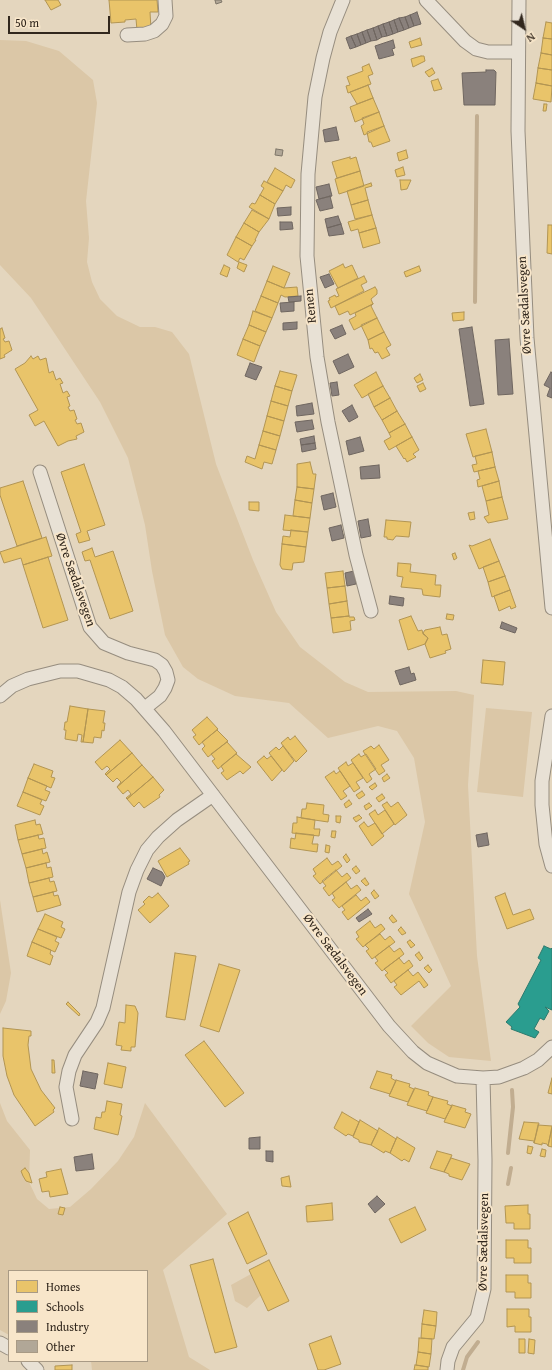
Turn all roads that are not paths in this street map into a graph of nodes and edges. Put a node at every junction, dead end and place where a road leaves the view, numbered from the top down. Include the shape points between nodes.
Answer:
1 (166, 0) edge
2 (343, 0) edge
3 (426, 0) edge
4 (519, 0) edge
5 (127, 35) dead end
6 (517, 52) junction
7 (40, 472) dead end
8 (552, 608) edge
9 (371, 611) dead end
10 (0, 696) edge
11 (145, 708) junction
12 (552, 716) edge
13 (213, 795) junction
14 (552, 866) edge
15 (552, 1047) edge
16 (483, 1078) junction
17 (72, 1119) dead end
18 (29, 1362) edge
19 (37, 1370) edge
20 (447, 1370) edge

1 - 5 street via 166,16 162,24 145,34
2 - 9 street, Renen via 326,45 315,97 308,174 307,256 317,357 328,422 356,555
3 - 6 street via 476,49 488,52
4 - 6 street, Øvre Sædalsvegen
6 - 8 street, Øvre Sædalsvegen via 527,338
7 - 11 street, Øvre Sædalsvegen via 90,627 104,643 155,660 166,672 166,688
10 - 11 street, Øvre Sædalsvegen via 12,686 28,679 60,671 78,671 122,687
11 - 13 street, Øvre Sædalsvegen
12 - 14 street via 544,768 542,805 546,844
13 - 16 street, Øvre Sædalsvegen via 402,1041 441,1070 457,1076
13 - 17 street via 158,836 147,850 137,870 129,892 103,1008 97,1022 75,1055 69,1071 66,1087
15 - 16 street, Øvre Sædalsvegen via 524,1068
16 - 20 street, Øvre Sædalsvegen via 484,1289 477,1318 452,1347
18 - 19 street

